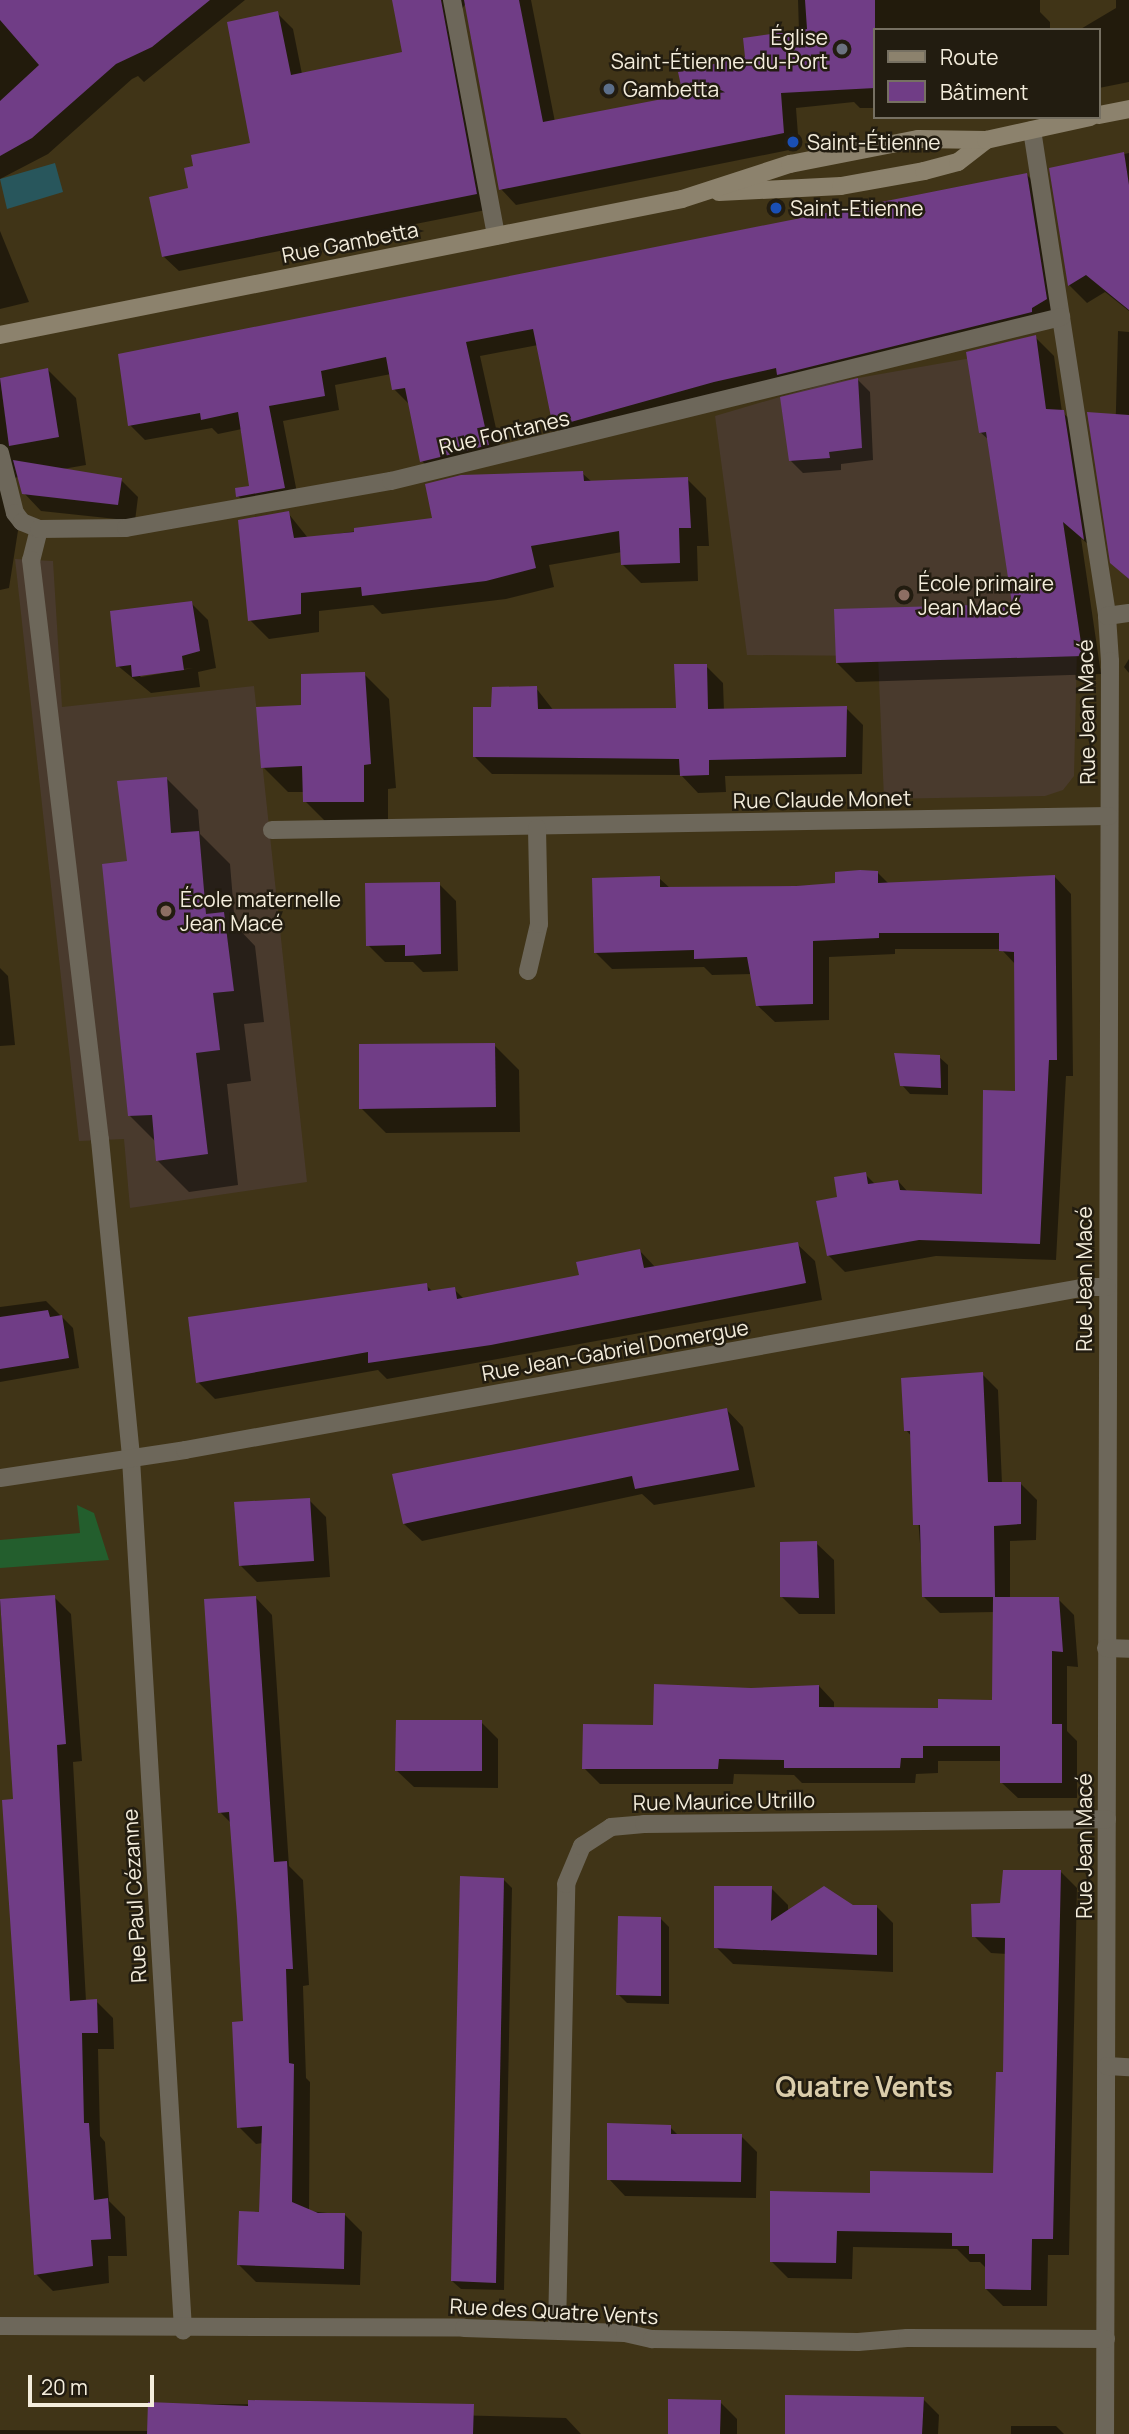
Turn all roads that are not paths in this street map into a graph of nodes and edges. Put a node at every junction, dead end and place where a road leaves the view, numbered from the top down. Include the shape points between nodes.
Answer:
1 (452, 0) edge
2 (1129, 109) edge
3 (1101, 115) edge
4 (1081, 119) edge
5 (1032, 130) junction
6 (986, 140) junction
7 (709, 192) junction
8 (496, 236) junction
9 (1061, 317) junction
10 (0, 335) edge
11 (0, 453) edge
12 (39, 528) junction
13 (1129, 613) edge
14 (1107, 616) junction
15 (1109, 816) junction
16 (537, 828) junction
17 (272, 830) dead end
18 (528, 971) dead end
19 (1107, 1287) junction
20 (131, 1459) junction
21 (0, 1478) edge
22 (1106, 1648) junction
23 (1129, 1649) edge
24 (1107, 1819) junction
25 (1107, 2066) junction
26 (1129, 2067) edge
27 (0, 2326) edge
28 (183, 2330) junction
29 (557, 2330) junction
30 (1106, 2339) junction
31 (1105, 2434) edge

1 - 8 street
2 - 3 main road
4 - 5 main road, Rue Gambetta
5 - 6 main road, Rue Gambetta
5 - 9 street, Rue Jean Macé
6 - 7 main road, Rue Gambetta via 918,139 763,170
6 - 7 main road, Rue Gambetta via 958,162 924,171 841,186
7 - 8 main road, Rue Gambetta
8 - 10 main road, Rue Gambetta
9 - 12 street, Rue Fontanes via 391,481 126,528
9 - 14 street, Rue Jean Macé
11 - 12 street via 15,513 22,522
12 - 20 street via 31,560 100,1140
13 - 14 street
14 - 15 street, Rue Jean Macé
15 - 16 street, Rue Claude Monet
15 - 19 street, Rue Jean Macé
16 - 17 street, Rue Claude Monet
16 - 18 street via 538,923
19 - 20 street, Rue Jean-Gabriel Domergue via 1086,1287
19 - 22 street, Rue Jean Macé
20 - 21 street, Rue Jean-Gabriel Domergue
20 - 28 street, Rue Paul Cézanne
22 - 23 street
22 - 24 street, Rue Jean Macé
24 - 25 street, Rue Jean Macé
24 - 29 street, Rue Maurice Utrillo via 644,1824 611,1827 582,1846 566,1884
25 - 26 street
25 - 30 street, Rue Jean Macé
27 - 28 street, Rue des Quatre Vents
28 - 29 street, Rue des Quatre Vents
29 - 30 street, Rue des Quatre Vents via 652,2339 858,2343 907,2337
30 - 31 street, Rue Jean Macé

